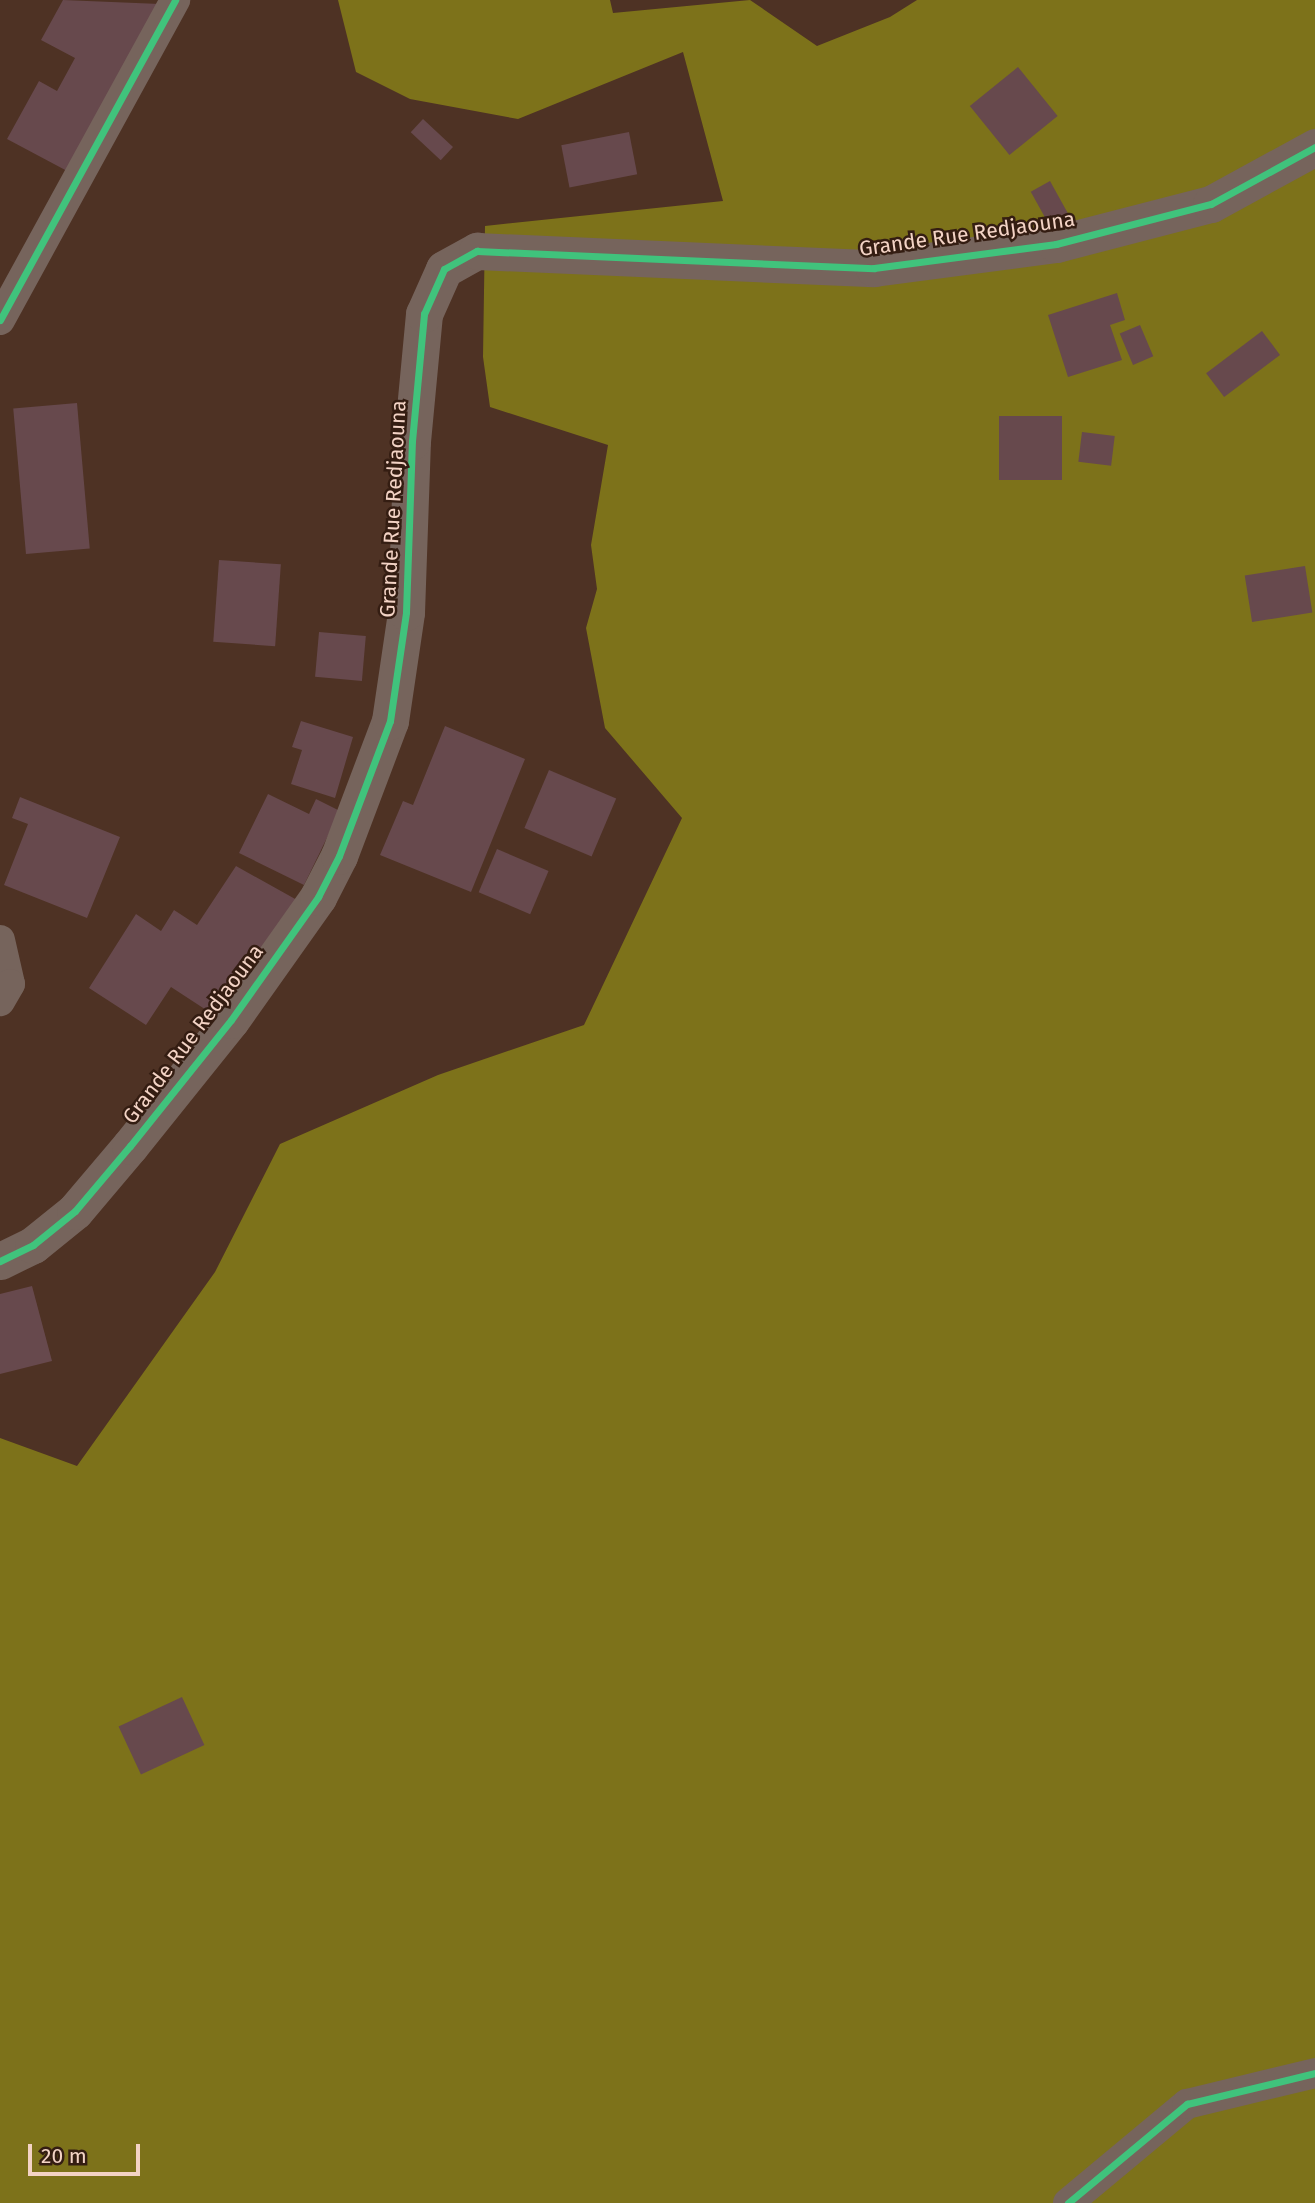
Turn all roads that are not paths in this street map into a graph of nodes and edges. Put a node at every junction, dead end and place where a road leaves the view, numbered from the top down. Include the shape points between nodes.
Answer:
1 (174, 0) edge
2 (1315, 147) edge
3 (0, 320) edge
4 (0, 940) edge
5 (0, 1001) edge
6 (0, 1261) edge
7 (1315, 2073) edge
8 (1068, 2203) edge

1 - 3 street
2 - 6 street, Grande Rue Redjaouna via 1211,204 1056,244 874,268 477,251 444,269 424,314 412,441 406,612 390,721 339,856 318,897 231,1020 122,1155 75,1211 33,1245
4 - 5 street via 10,984
7 - 8 street via 1188,2104

